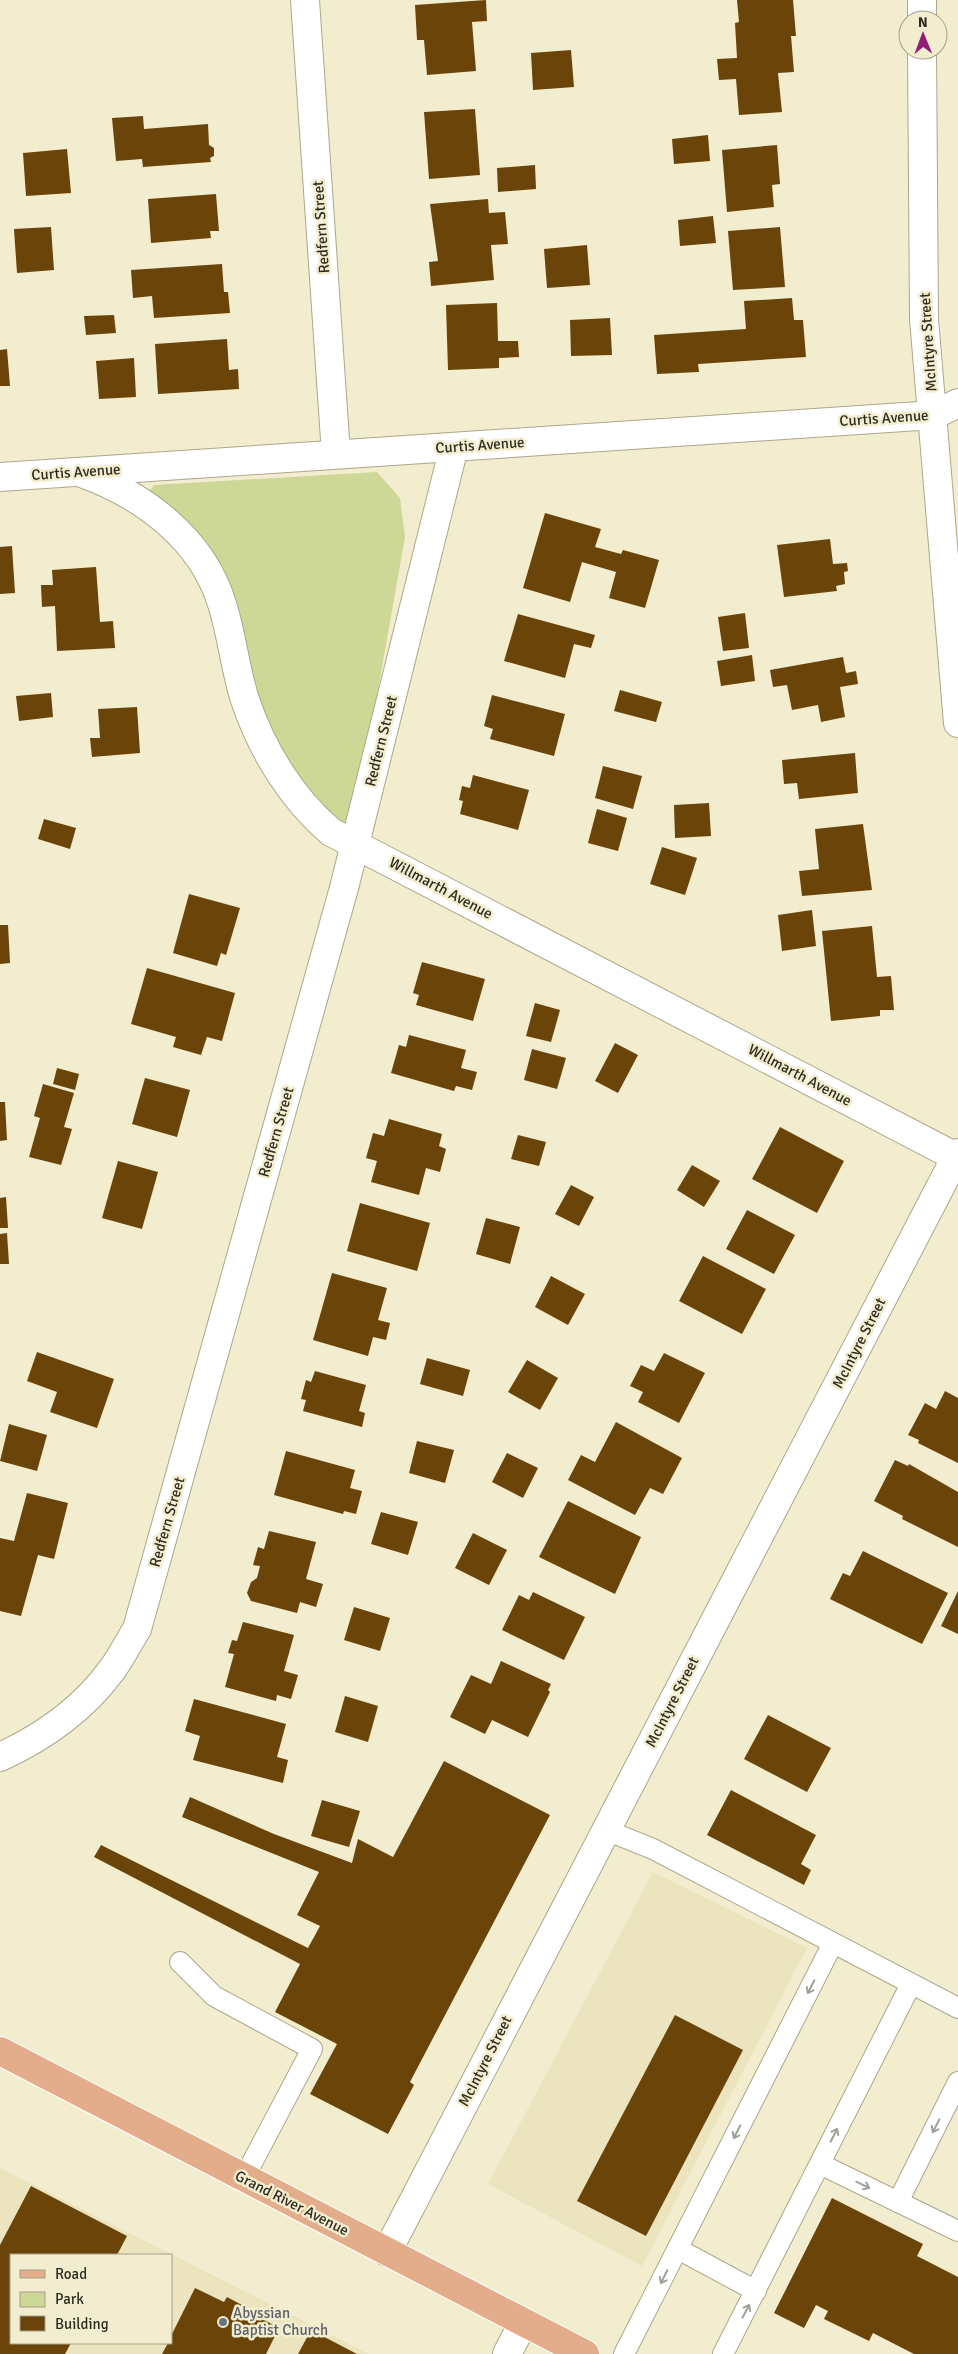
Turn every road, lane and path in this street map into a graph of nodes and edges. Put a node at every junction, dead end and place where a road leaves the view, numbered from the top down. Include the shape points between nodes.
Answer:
1 (305, 0) edge
2 (922, 60) edge
3 (958, 403) edge
4 (934, 415) junction
5 (454, 447) junction
6 (336, 454) junction
7 (79, 472) junction
8 (0, 476) edge
9 (958, 723) edge
10 (356, 844) junction
11 (957, 1156) edge
12 (0, 1757) edge
13 (606, 1830) junction
14 (833, 1943) junction
15 (180, 1962) dead end
16 (911, 1984) junction
17 (958, 2008) edge
18 (0, 2052) edge
19 (958, 2082) edge
20 (820, 2164) junction
21 (244, 2178) junction
22 (898, 2202) junction
23 (958, 2231) edge
24 (678, 2249) junction
25 (387, 2252) junction
26 (756, 2290) junction
27 (523, 2323) junction
28 (507, 2354) edge
29 (585, 2354) edge
30 (624, 2354) edge
31 (723, 2354) edge

1 - 6 street, Redfern Street
2 - 4 street, McIntyre Street via 924,319
3 - 4 street, Curtis Avenue
4 - 5 street, Curtis Avenue
4 - 9 street, McIntyre Street
5 - 6 street, Curtis Avenue
5 - 10 street, Redfern Street
6 - 7 street, Curtis Avenue
7 - 8 street, Curtis Avenue
7 - 10 street, Willmarth Avenue via 108,482 143,502 174,528 193,550 210,575 222,603 245,700 269,756 288,786 316,819 331,832
10 - 11 street, Willmarth Avenue
10 - 12 street, Redfern Street via 137,1629 111,1671 74,1712 29,1744
11 - 13 street, McIntyre Street
13 - 14 lane via 653,1849
13 - 25 street, McIntyre Street
14 - 16 lane
14 -> 24 lane
15 - 21 lane via 214,1996 312,2049
16 - 17 lane
20 -> 16 lane
18 - 21 main road, Grand River Avenue
19 -> 22 lane
20 -> 22 lane
20 - 26 lane
21 - 25 main road, Grand River Avenue
22 - 23 lane
24 - 26 lane
24 -> 30 lane
25 - 27 main road, Grand River Avenue
31 -> 26 lane
27 - 28 street
27 - 29 main road, Grand River Avenue

